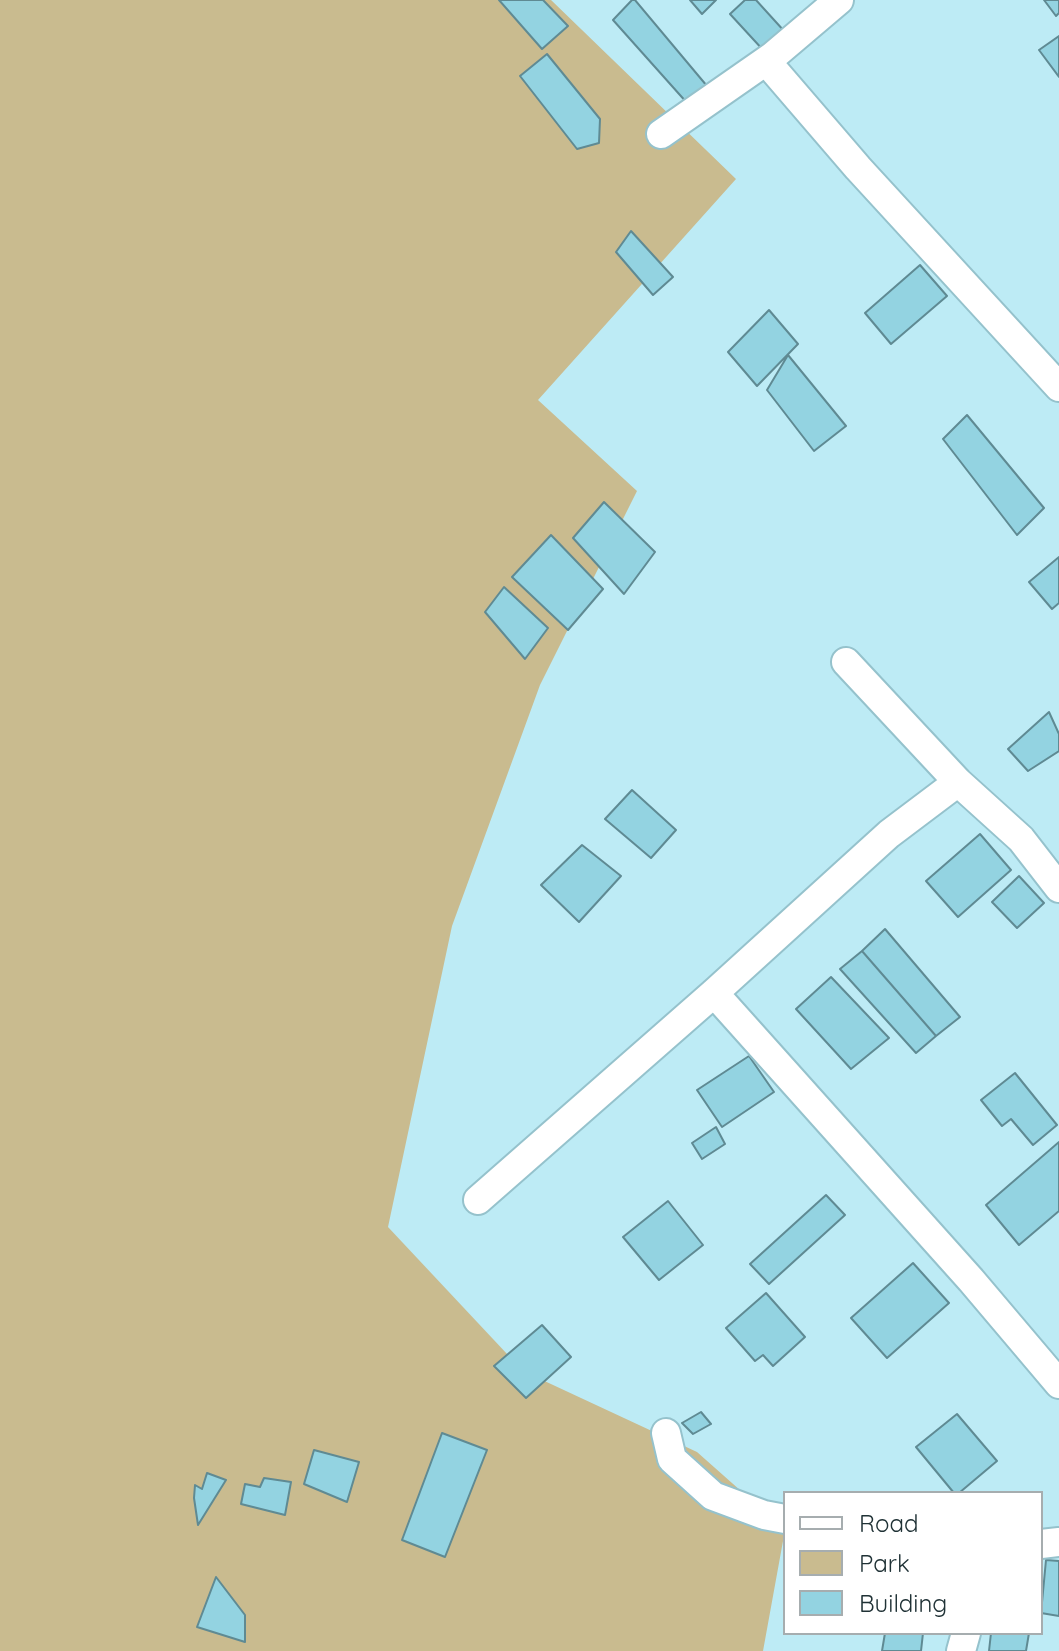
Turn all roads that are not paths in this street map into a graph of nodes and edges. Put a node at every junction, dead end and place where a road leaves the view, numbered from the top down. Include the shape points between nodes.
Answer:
1 (839, 0) edge
2 (766, 61) junction
3 (661, 134) dead end
4 (1059, 387) edge
5 (846, 662) dead end
6 (958, 782) junction
7 (1059, 888) edge
8 (714, 993) junction
9 (478, 1200) dead end
10 (1059, 1384) edge
11 (666, 1433) dead end
12 (783, 1519) edge

1 - 2 street
2 - 3 street
2 - 4 street
5 - 6 street
6 - 7 street via 1021,839
6 - 8 street via 889,834
8 - 9 street
8 - 10 street
11 - 12 street via 672,1459 713,1496

